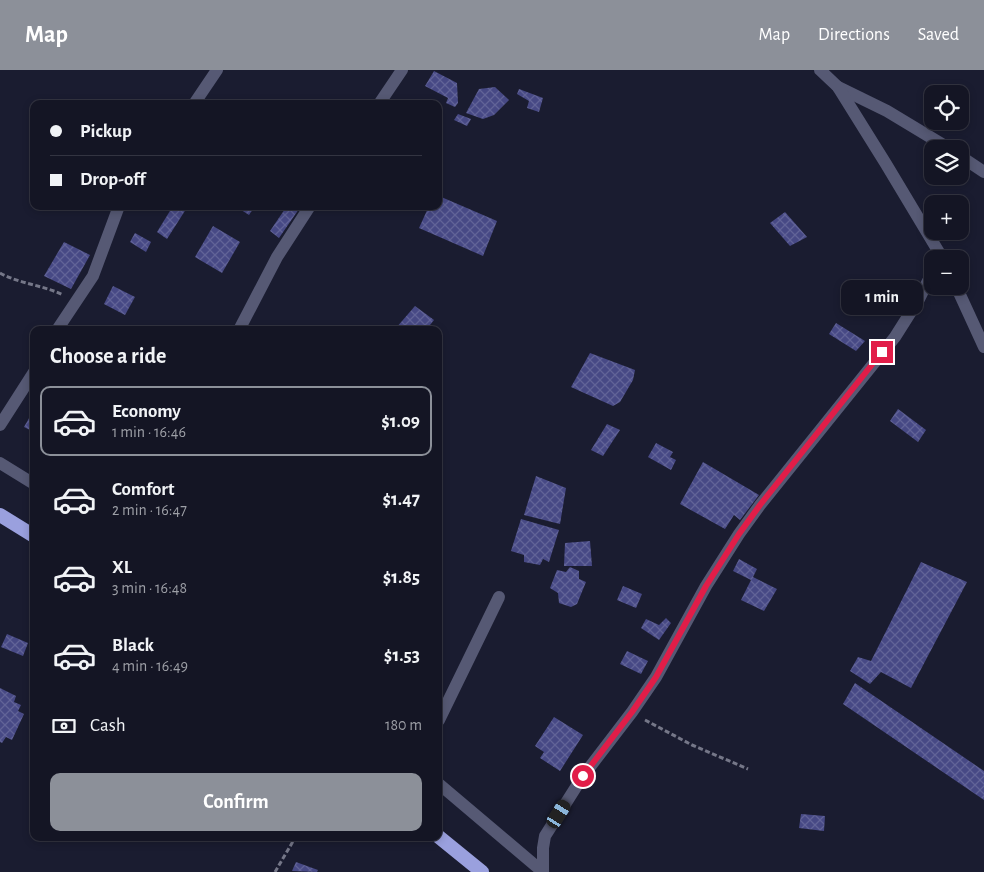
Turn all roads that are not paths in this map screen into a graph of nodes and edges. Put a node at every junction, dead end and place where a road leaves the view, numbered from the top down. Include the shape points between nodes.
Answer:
1 (218, 70) edge
2 (402, 70) edge
3 (820, 70) edge
4 (838, 87) junction
5 (197, 100) edge
6 (382, 100) edge
7 (935, 140) edge
8 (969, 162) edge
9 (984, 172) edge
10 (117, 210) edge
11 (307, 210) edge
12 (936, 250) edge
13 (924, 289) edge
14 (960, 295) edge
15 (60, 326) edge
16 (241, 326) edge
17 (984, 347) edge
18 (30, 378) edge
19 (0, 426) edge
20 (0, 463) edge
21 (30, 482) edge
22 (0, 515) edge
23 (30, 534) edge
24 (499, 597) dead end
25 (442, 714) edge
26 (442, 787) edge
27 (442, 839) edge
28 (482, 872) edge
29 (543, 872) edge

1 - 5 street
2 - 6 street
3 - 4 street
4 - 7 street
4 - 12 street
8 - 9 street
10 - 15 street via 92,276
11 - 16 street via 277,258
13 - 29 street via 895,337 739,534 656,677 583,776 545,836
14 - 17 street
18 - 19 street
20 - 21 street
22 - 23 highway
24 - 25 street
26 - 29 street
27 - 28 highway

